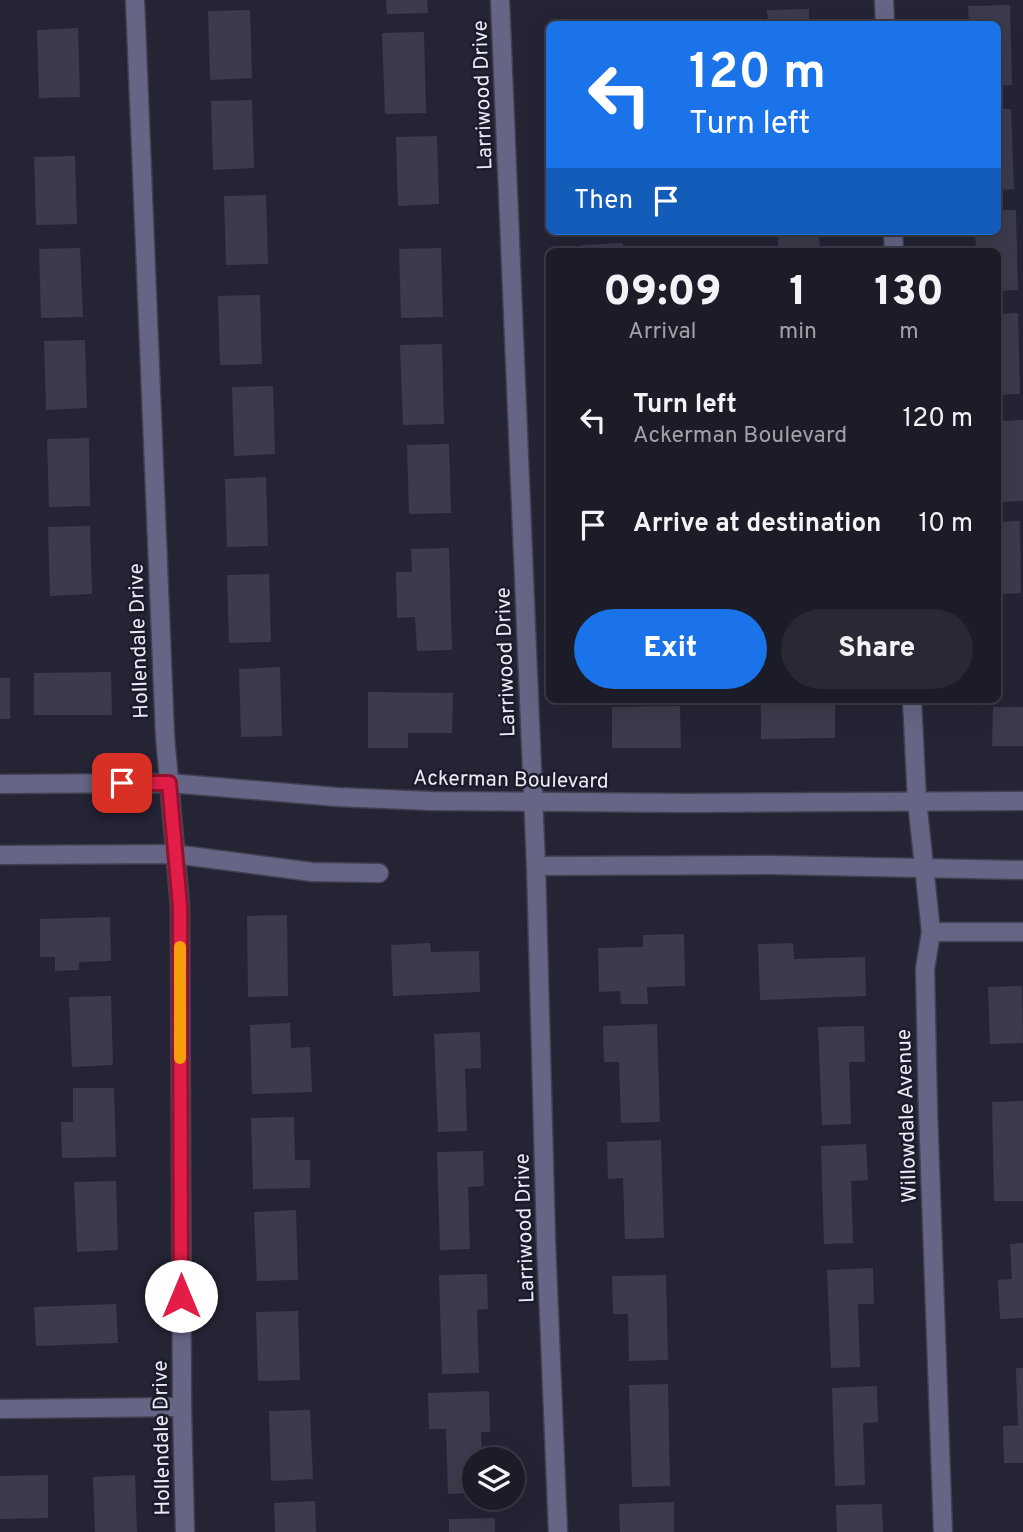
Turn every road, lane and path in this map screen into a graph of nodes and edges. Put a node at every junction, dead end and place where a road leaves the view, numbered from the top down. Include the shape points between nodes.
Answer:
1 (135, 0) edge
2 (500, 0) edge
3 (884, 0) edge
4 (885, 21) edge
5 (912, 703) edge
6 (169, 783) junction
7 (0, 784) edge
8 (1023, 801) edge
9 (917, 802) junction
10 (533, 803) junction
11 (174, 854) junction
12 (0, 855) edge
13 (536, 866) junction
14 (925, 869) junction
15 (1023, 870) edge
16 (379, 873) dead end
17 (930, 932) junction
18 (1023, 932) edge
19 (182, 1407) junction
20 (0, 1409) edge
21 (185, 1532) edge
22 (558, 1532) edge
23 (943, 1532) edge

1 - 6 street, Hollendale Drive
2 - 10 street, Larriwood Drive
3 - 4 street
5 - 9 street, Willowdale Avenue
6 - 7 street, Ackerman Boulevard
6 - 10 street, Ackerman Boulevard via 337,797
6 - 11 street, Hollendale Drive
8 - 9 street, Ackerman Boulevard
9 - 10 street, Ackerman Boulevard
9 - 14 street, Willowdale Avenue
10 - 13 street, Larriwood Drive
11 - 12 street
11 - 16 street via 312,872
11 - 19 street, Hollendale Drive via 180,906
13 - 14 street
13 - 22 street, Larriwood Drive
14 - 15 street
14 - 17 street, Willowdale Avenue
17 - 18 street
17 - 23 street, Willowdale Avenue via 925,969 928,1111
19 - 20 street
19 - 21 street, Hollendale Drive

